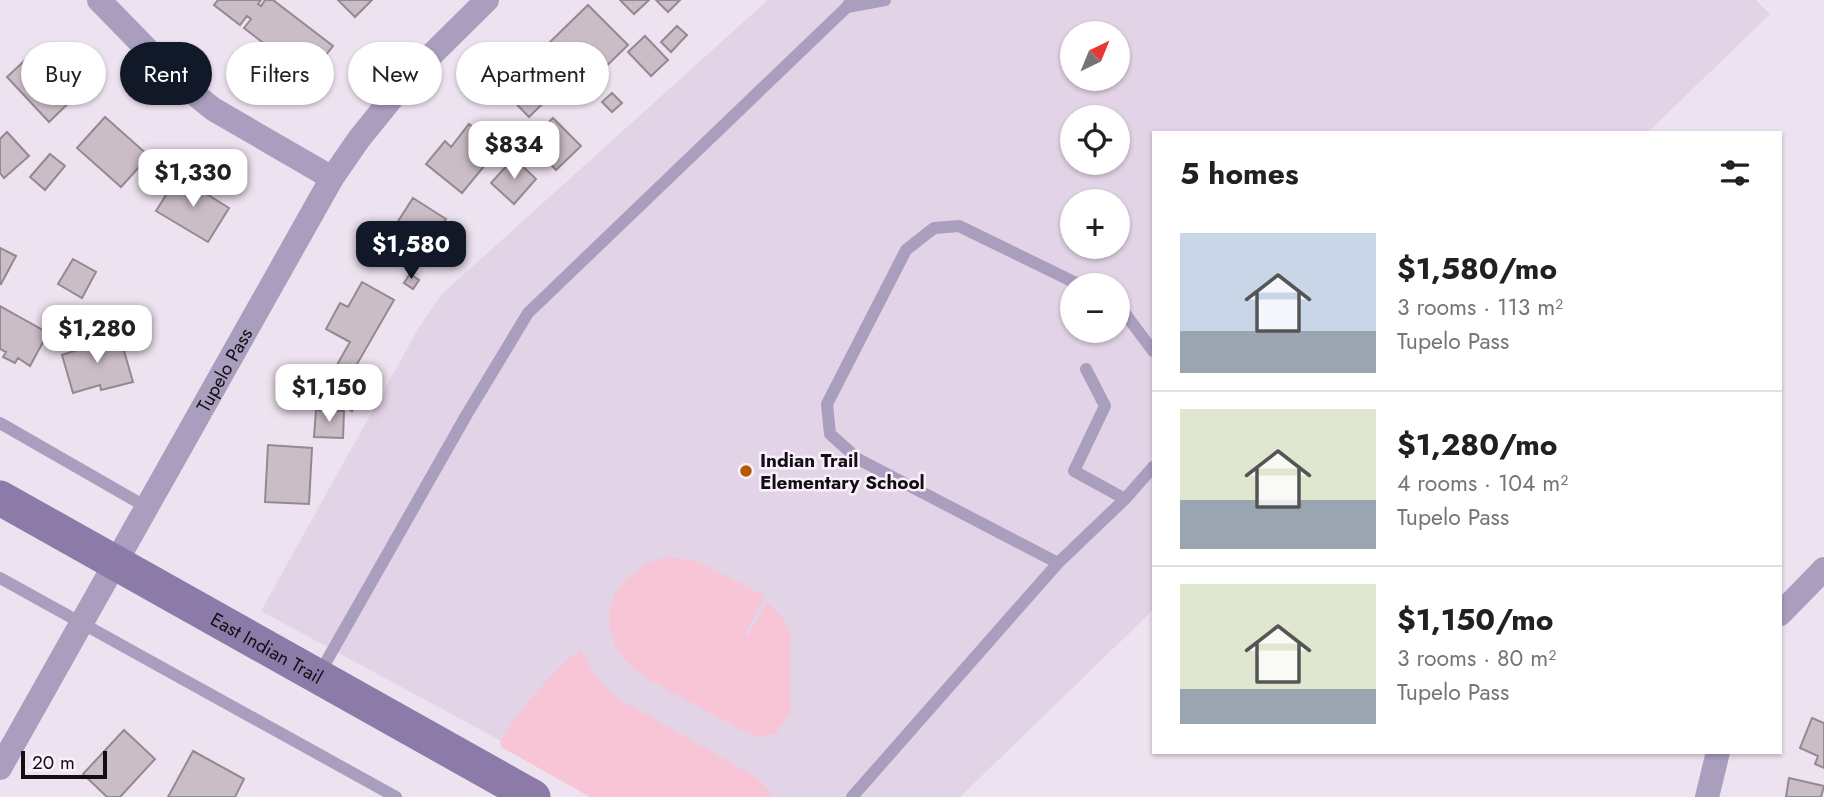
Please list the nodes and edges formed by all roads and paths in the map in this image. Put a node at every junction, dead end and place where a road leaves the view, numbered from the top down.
1 (99, 0) edge
2 (487, 0) edge
3 (885, 0) edge
4 (849, 3) edge
5 (332, 178) junction
6 (1060, 275) edge
7 (1130, 320) edge
8 (1152, 350) edge
9 (1086, 369) dead end
10 (0, 423) edge
11 (1152, 468) edge
12 (0, 498) edge
13 (1125, 499) junction
14 (148, 508) junction
15 (114, 562) junction
16 (1058, 563) junction
17 (1824, 569) edge
18 (0, 578) edge
19 (1782, 612) edge
20 (80, 624) junction
21 (318, 676) junction
22 (1718, 754) edge
23 (0, 768) edge
24 (396, 797) edge
25 (533, 797) edge
26 (852, 797) edge
27 (1707, 797) edge

1 - 5 street
2 - 5 street, Tupelo Pass
3 - 4 lane
4 - 21 lane
5 - 14 street, Tupelo Pass
6 - 16 lane
7 - 8 lane
9 - 13 lane
10 - 14 lane
11 - 13 lane
12 - 15 main road, East Indian Trail
13 - 16 lane
14 - 15 street, Tupelo Pass
15 - 20 street, Tupelo Pass
15 - 21 main road, East Indian Trail
16 - 26 lane
17 - 19 street
18 - 20 lane
20 - 23 street, Tupelo Pass
20 - 24 lane
21 - 25 main road, East Indian Trail
22 - 27 street

